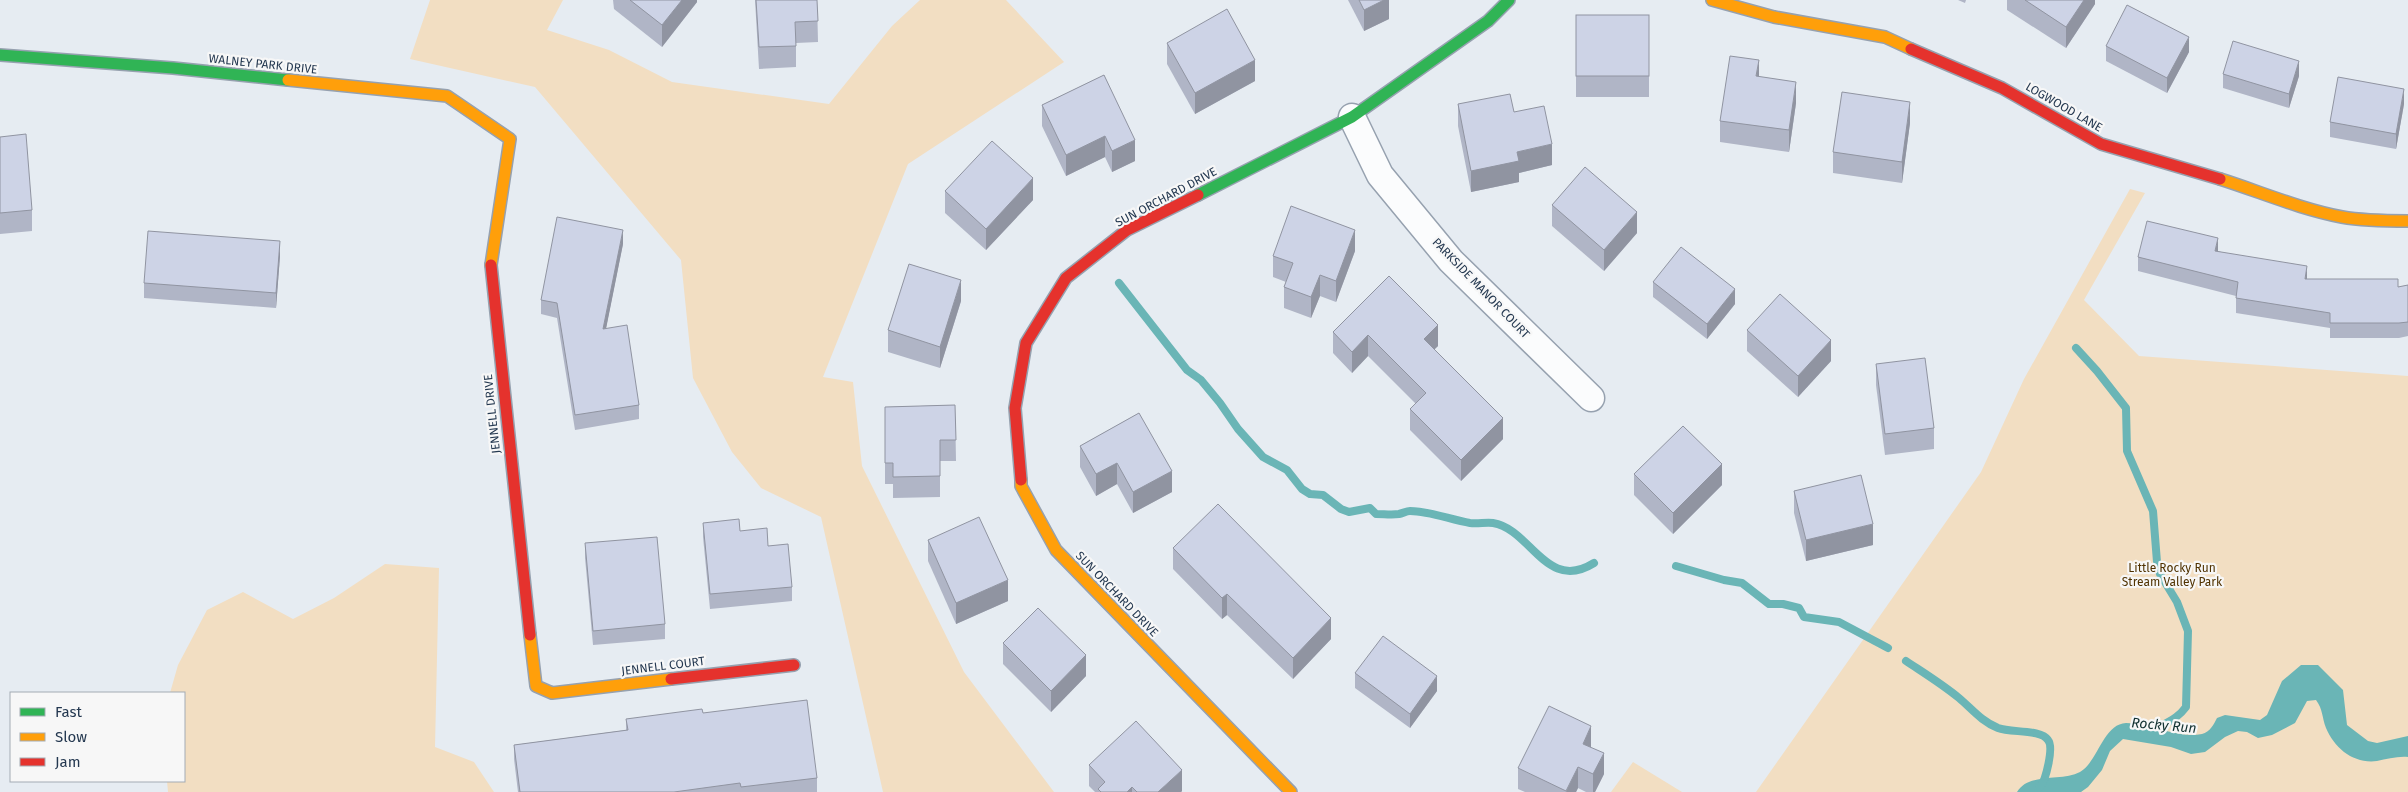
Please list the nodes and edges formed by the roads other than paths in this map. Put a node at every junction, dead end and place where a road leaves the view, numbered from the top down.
1 (1509, 0) edge
2 (1712, 0) edge
3 (0, 55) edge
4 (1352, 118) junction
5 (510, 138) joint
6 (2408, 221) edge
7 (1591, 398) dead end
8 (794, 665) dead end
9 (536, 686) joint
10 (1292, 792) edge

1 - 4 street, SUN ORCHARD DRIVE
2 - 6 street, LOGWOOD LANE
3 - 5 street, WALNEY PARK DRIVE
4 - 7 street, PARKSIDE MANOR COURT
4 - 10 street, SUN ORCHARD DRIVE
5 - 9 street, JENNELL DRIVE
8 - 9 street, JENNELL COURT

